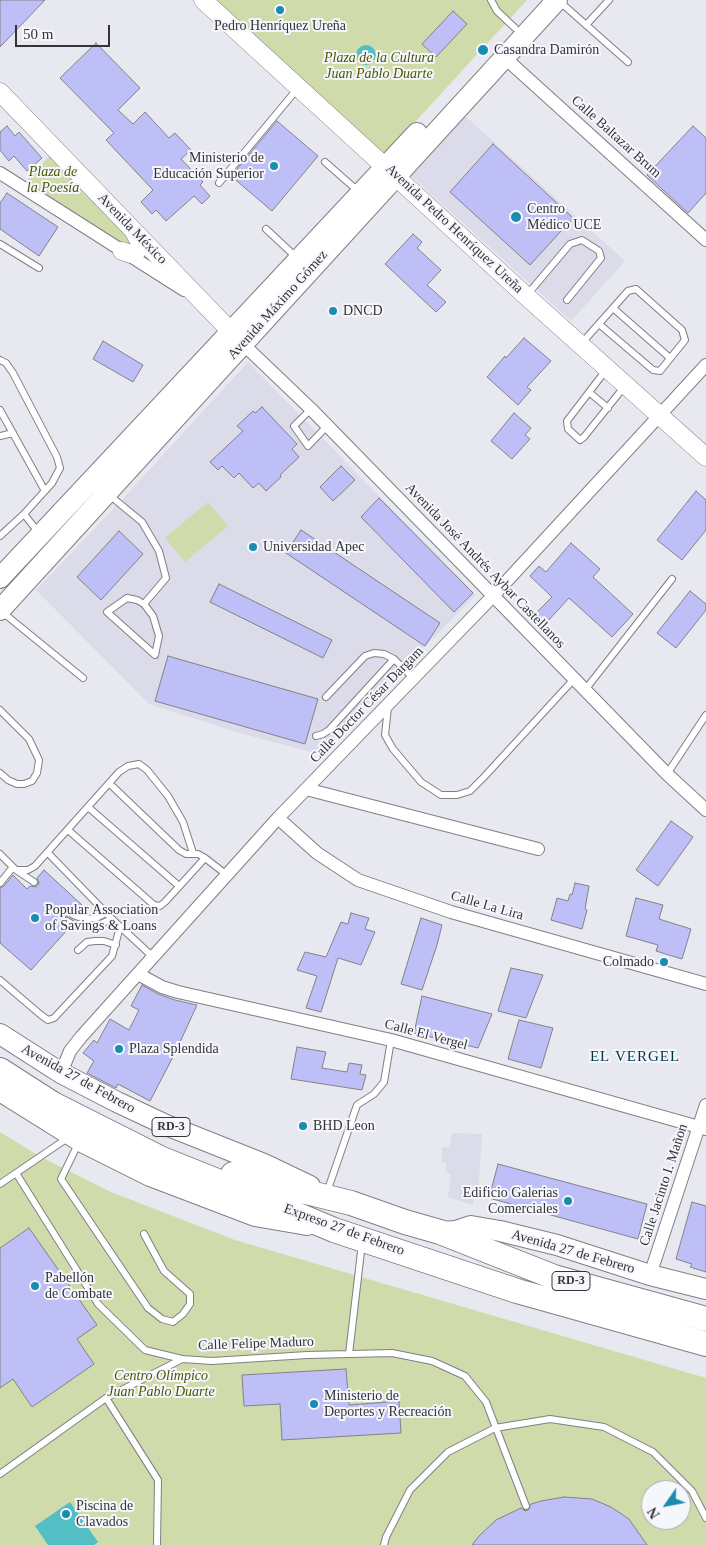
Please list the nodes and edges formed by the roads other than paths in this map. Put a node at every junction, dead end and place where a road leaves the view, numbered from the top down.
1 (203, 0) edge
2 (485, 0) edge
3 (491, 0) edge
4 (541, 0) edge
5 (557, 0) edge
6 (608, 0) edge
7 (497, 11) junction
8 (586, 25) junction
9 (515, 28) junction
10 (504, 58) junction
11 (628, 62) dead end
12 (299, 88) junction
13 (0, 92) edge
14 (325, 162) dead end
15 (391, 171) junction
16 (1, 176) edge
17 (219, 183) dead end
18 (361, 193) junction
19 (132, 229) junction
20 (266, 229) dead end
21 (706, 240) edge
22 (0, 244) edge
23 (122, 251) junction
24 (299, 259) junction
25 (39, 268) dead end
26 (526, 296) junction
27 (568, 300) dead end
28 (203, 302) junction
29 (613, 308) junction
30 (599, 324) junction
31 (237, 338) junction
32 (580, 344) junction
33 (670, 358) junction
34 (0, 360) edge
35 (706, 365) edge
36 (607, 369) junction
37 (625, 385) junction
38 (590, 393) junction
39 (608, 408) junction
40 (312, 409) junction
41 (0, 410) edge
42 (660, 415) junction
43 (328, 426) junction
44 (13, 433) junction
45 (0, 436) edge
46 (706, 457) edge
47 (45, 491) junction
48 (107, 493) junction
49 (24, 514) junction
50 (40, 535) junction
51 (0, 536) edge
52 (0, 578) edge
53 (672, 578) dead end
54 (493, 596) junction
55 (144, 604) junction
56 (0, 610) edge
57 (394, 659) junction
58 (83, 678) dead end
59 (413, 678) junction
60 (574, 679) junction
61 (585, 690) junction
62 (326, 698) dead end
63 (389, 704) junction
64 (0, 710) edge
65 (706, 715) edge
66 (316, 736) dead end
67 (0, 773) edge
68 (667, 774) junction
69 (109, 784) junction
70 (306, 789) junction
71 (88, 807) junction
72 (706, 810) edge
73 (278, 818) junction
74 (68, 830) junction
75 (538, 848) dead end
76 (48, 853) junction
77 (192, 853) junction
78 (0, 854) edge
79 (205, 858) junction
80 (15, 868) junction
81 (227, 875) junction
82 (34, 882) dead end
83 (0, 884) edge
84 (179, 886) junction
85 (106, 913) junction
86 (73, 915) dead end
87 (112, 919) junction
88 (67, 921) dead end
89 (120, 927) junction
90 (116, 945) junction
91 (78, 950) dead end
92 (153, 957) junction
93 (138, 974) junction
94 (1, 983) edge
95 (706, 984) edge
96 (0, 1034) edge
97 (391, 1040) junction
98 (0, 1054) edge
99 (0, 1070) edge
100 (61, 1073) junction
101 (0, 1091) edge
102 (706, 1105) edge
103 (702, 1128) edge
104 (75, 1138) junction
105 (16, 1173) junction
106 (0, 1184) edge
107 (326, 1193) junction
108 (351, 1203) junction
109 (334, 1230) junction
110 (448, 1232) junction
111 (144, 1234) dead end
112 (362, 1238) junction
113 (650, 1275) junction
114 (706, 1289) edge
115 (706, 1304) edge
116 (706, 1319) edge
117 (706, 1344) edge
118 (349, 1354) junction
119 (182, 1359) junction
120 (106, 1398) junction
121 (495, 1428) junction
122 (0, 1474) edge
123 (526, 1506) dead end
124 (706, 1518) edge
125 (157, 1545) edge
126 (384, 1545) edge

1 - 12 main road, Avenida Pedro Henríquez Ureña
2 - 7 lane
3 - 7 lane
4 - 9 main road, Avenida Máximo Gómez
5 - 8 lane
5 - 10 main road, Avenida Máximo Gómez
6 - 8 lane
7 - 9 lane
8 - 11 lane
9 - 15 main road, Avenida Máximo Gómez
10 - 15 main road, Avenida Máximo Gómez
10 - 21 street, Calle Baltazar Brum
12 - 15 main road, Avenida Pedro Henríquez Ureña
12 - 17 lane
13 - 19 main road, Avenida México
14 - 18 lane
15 - 18 main road, Avenida Máximo Gómez
15 - 26 main road, Avenida Pedro Henríquez Ureña
15 - 31 main road, Avenida Máximo Gómez
16 - 23 street
18 - 24 main road, Avenida Máximo Gómez
19 - 23 main road
19 - 28 main road, Avenida México
20 - 24 lane
22 - 25 lane
23 - 28 street
24 - 31 main road, Avenida Máximo Gómez
26 - 27 lane
26 - 32 main road, Avenida Pedro Henríquez Ureña
28 - 31 main road, Avenida México
29 - 30 lane
29 - 33 lane
29 - 33 lane
30 - 32 lane
30 - 33 lane
31 - 40 street, Avenida José Andrés Aybar Castellanos
31 - 48 main road, Avenida Máximo Gómez
31 - 50 main road, Avenida Máximo Gómez
32 - 36 main road, Avenida Pedro Henríquez Ureña
34 - 47 lane
35 - 42 street, Calle Doctor César Dargam
36 - 37 main road, Avenida Pedro Henríquez Ureña
36 - 38 lane
37 - 39 lane
37 - 42 main road, Avenida Pedro Henríquez Ureña
38 - 39 lane
38 - 39 lane
40 - 43 street, Avenida José Andrés Aybar Castellanos
40 - 43 lane
41 - 44 lane
42 - 46 main road, Avenida Pedro Henríquez Ureña
42 - 54 street, Calle Doctor César Dargam
43 - 54 street, Avenida José Andrés Aybar Castellanos
44 - 45 lane
44 - 47 lane
47 - 49 lane
48 - 55 lane
48 - 56 main road, Avenida Máximo Gómez
49 - 50 lane
49 - 51 lane
50 - 52 main road, Avenida Máximo Gómez
53 - 61 lane
54 - 59 street, Calle Doctor César Dargam
54 - 60 street, Avenida José Andrés Aybar Castellanos
55 - 55 lane
56 - 58 lane
57 - 59 lane
57 - 62 lane
57 - 66 lane
59 - 63 street, Calle Doctor César Dargam
60 - 61 street, Avenida José Andrés Aybar Castellanos
60 - 63 lane
61 - 68 street, Avenida José Andrés Aybar Castellanos
63 - 70 street, Calle Doctor César Dargam
64 - 67 lane
65 - 68 lane
68 - 72 street, Avenida José Andrés Aybar Castellanos
69 - 71 lane
69 - 77 lane
69 - 77 lane
70 - 73 street, Calle Doctor César Dargam
70 - 75 street
71 - 74 lane
71 - 84 lane
73 - 81 street, Calle Doctor César Dargam
73 - 95 street, Calle La Lira
74 - 76 lane
74 - 84 lane
76 - 80 lane
76 - 85 lane
77 - 79 lane
78 - 80 lane
79 - 81 lane
79 - 84 lane
80 - 82 lane
80 - 83 lane
81 - 92 street, Calle Doctor César Dargam
85 - 86 lane
85 - 87 lane
87 - 88 lane
87 - 89 lane
89 - 90 lane
89 - 92 lane
90 - 91 lane
90 - 94 lane
92 - 93 street, Calle Doctor César Dargam
93 - 97 street, Calle El Vergel
93 - 100 street, Calle Doctor César Dargam
96 - 100 main road, Avenida 27 de Febrero / RD-3
97 - 103 street, Calle El Vergel
97 - 107 lane
98 - 108 highway, Expreso 27 de Febrero / RD-3
99 - 109 highway, Expreso 27 de Febrero / RD-3
100 - 107 main road, Avenida 27 de Febrero / RD-3
101 - 104 main road, RD-3
102 - 103 street, Calle Jacinto I. Mañon
103 - 113 street, Calle Jacinto I. Mañon
104 - 105 lane
104 - 109 main road, RD-3
104 - 111 lane
105 - 106 lane
105 - 119 lane, Calle Felipe Maduro
107 - 108 main road, Avenida 27 de Febrero / RD-3
108 - 110 highway, Expreso 27 de Febrero / RD-3
109 - 112 highway, Expreso 27 de Febrero / RD-3
110 - 113 main road, Avenida 27 de Febrero / RD-3
110 - 115 highway
110 - 116 highway, Expreso 27 de Febrero / RD-3
112 - 117 highway, Expreso 27 de Febrero / RD-3
112 - 118 lane
113 - 114 main road, Avenida 27 de Febrero / RD-3
118 - 119 lane, Calle Felipe Maduro
118 - 121 lane, Calle Felipe Maduro
119 - 120 lane
120 - 122 lane
120 - 125 lane
121 - 123 lane, Calle Felipe Maduro
121 - 124 lane
121 - 126 lane

